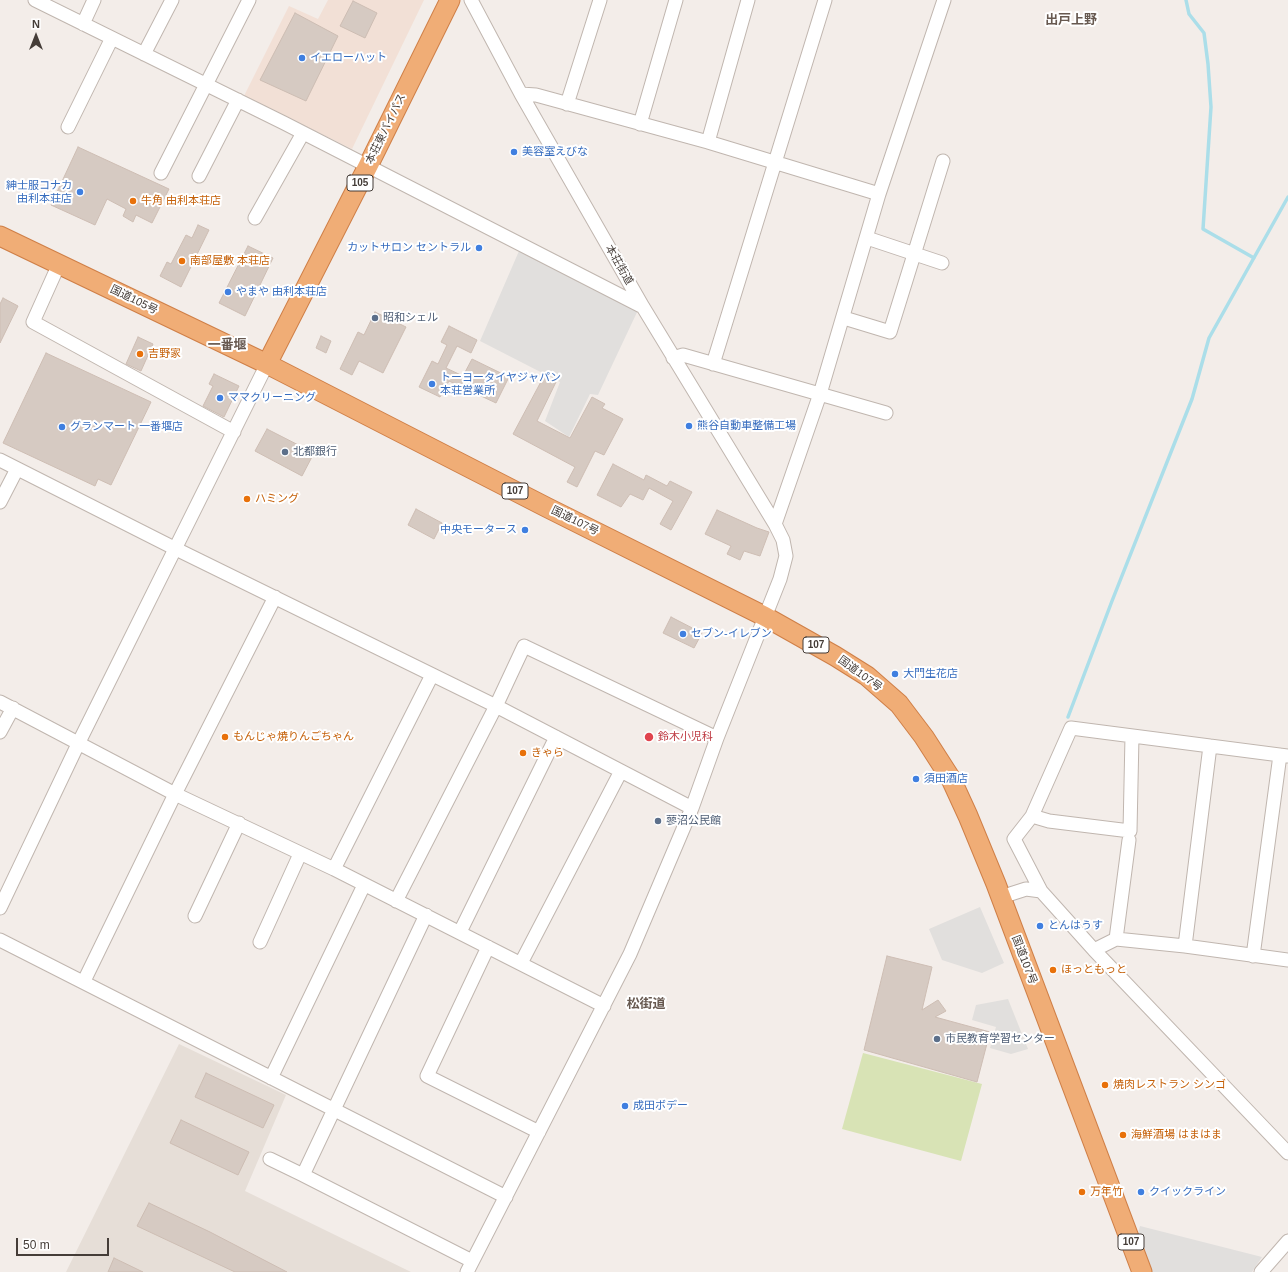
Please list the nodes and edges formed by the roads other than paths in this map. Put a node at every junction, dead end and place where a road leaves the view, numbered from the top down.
1 (35, 0) edge
2 (94, 0) edge
3 (172, 0) edge
4 (249, 0) edge
5 (450, 0) edge
6 (471, 0) edge
7 (600, 0) edge
8 (676, 0) edge
9 (748, 0) edge
10 (824, 0) edge
11 (944, 0) edge
12 (82, 24) junction
13 (112, 38) junction
14 (144, 54) junction
15 (207, 85) junction
16 (521, 94) junction
17 (238, 100) junction
18 (567, 104) junction
19 (640, 124) junction
20 (68, 127) dead end
21 (303, 133) junction
22 (708, 142) junction
23 (943, 161) dead end
24 (775, 162) junction
25 (368, 166) junction
26 (161, 173) dead end
27 (199, 176) dead end
28 (879, 194) junction
29 (255, 218) dead end
30 (0, 236) edge
31 (867, 238) junction
32 (914, 254) junction
33 (942, 263) dead end
34 (59, 264) junction
35 (643, 307) junction
36 (844, 318) junction
37 (673, 358) junction
38 (267, 364) junction
39 (713, 364) junction
40 (820, 394) junction
41 (886, 413) dead end
42 (234, 432) junction
43 (0, 460) edge
44 (17, 469) junction
45 (0, 502) edge
46 (775, 524) junction
47 (176, 549) junction
48 (275, 597) junction
49 (764, 616) junction
50 (432, 675) junction
51 (0, 702) edge
52 (496, 706) junction
53 (13, 708) junction
54 (0, 732) edge
55 (1132, 736) junction
56 (556, 737) junction
57 (717, 738) junction
58 (79, 742) junction
59 (1210, 746) junction
60 (1284, 756) edge
61 (621, 771) junction
62 (175, 794) junction
63 (692, 808) junction
64 (1032, 816) junction
65 (239, 823) junction
66 (1129, 840) dead end
67 (300, 854) junction
68 (334, 869) junction
69 (364, 885) junction
70 (1041, 891) junction
71 (1001, 897) junction
72 (396, 901) junction
73 (0, 908) edge
74 (426, 915) junction
75 (195, 916) dead end
76 (460, 932) junction
77 (1116, 939) junction
78 (0, 940) edge
79 (260, 942) dead end
80 (1185, 946) junction
81 (488, 947) junction
82 (1094, 950) junction
83 (1253, 956) junction
84 (1288, 960) edge
85 (521, 963) junction
86 (84, 981) junction
87 (604, 1006) junction
88 (271, 1078) junction
89 (334, 1109) junction
90 (539, 1132) junction
91 (1288, 1153) edge
92 (270, 1159) dead end
93 (303, 1175) junction
94 (506, 1197) junction
95 (1288, 1240) edge
96 (470, 1266) edge
97 (1142, 1272) edge
98 (1261, 1272) edge

1 - 12 street
2 - 12 street
3 - 14 street
4 - 15 street
5 - 25 highway, 本荘東バイパス / 105
6 - 16 street, 本荘街道
7 - 18 street
8 - 19 street
9 - 22 street
10 - 24 street
11 - 28 street
12 - 13 street
13 - 14 street
13 - 20 street
14 - 15 street
15 - 17 street
15 - 26 street
16 - 18 street
16 - 35 street, 本荘街道
17 - 21 street
17 - 27 street
18 - 19 street
19 - 22 street
21 - 25 street
21 - 29 street
22 - 24 street
23 - 32 street
24 - 28 street
24 - 39 street
25 - 35 street
25 - 38 highway, 本荘東バイパス / 105
28 - 31 street
30 - 34 highway, 国道105号
31 - 32 street
31 - 36 street
32 - 33 street
32 - 36 street
34 - 38 highway, 国道105号
34 - 42 street
35 - 37 street, 本荘街道
36 - 40 street
37 - 39 street
37 - 46 street, 本荘街道
38 - 42 street
38 - 49 highway, 国道107号 / 107
39 - 40 street
40 - 41 street
40 - 46 street
42 - 47 street
43 - 44 street
44 - 45 street
44 - 47 street
46 - 49 street, 本荘街道
47 - 48 street
47 - 58 street
48 - 50 street
48 - 62 street
49 - 57 street, 本荘街道
49 - 71 highway, 国道107号 / 107
50 - 52 street
50 - 68 street
51 - 53 street
52 - 56 street
52 - 57 street
52 - 72 street
53 - 54 street
53 - 58 street
55 - 59 street
55 - 64 street
55 - 64 street
56 - 61 street
56 - 76 street
57 - 63 street, 本荘街道
58 - 62 street
58 - 73 street
59 - 60 street
59 - 80 street
60 - 83 street
61 - 63 street
61 - 85 street
62 - 65 street
62 - 86 street
63 - 87 street, 本荘街道
64 - 70 street
65 - 67 street
65 - 75 street
66 - 77 street
67 - 68 street
67 - 79 street
68 - 69 street
69 - 72 street
69 - 88 street
70 - 71 street
70 - 82 street
71 - 97 highway, 国道107号 / 107
72 - 74 street
74 - 76 street
74 - 89 street
76 - 81 street
77 - 80 street
77 - 82 street
78 - 86 street
80 - 83 street
81 - 85 street
81 - 90 street
82 - 91 street
83 - 84 street
85 - 87 street
86 - 88 street
87 - 90 street, 本荘街道
88 - 89 street
89 - 93 street
89 - 94 street
90 - 94 street, 本荘街道
92 - 93 street
93 - 96 street
94 - 96 street, 本荘街道
95 - 98 street

